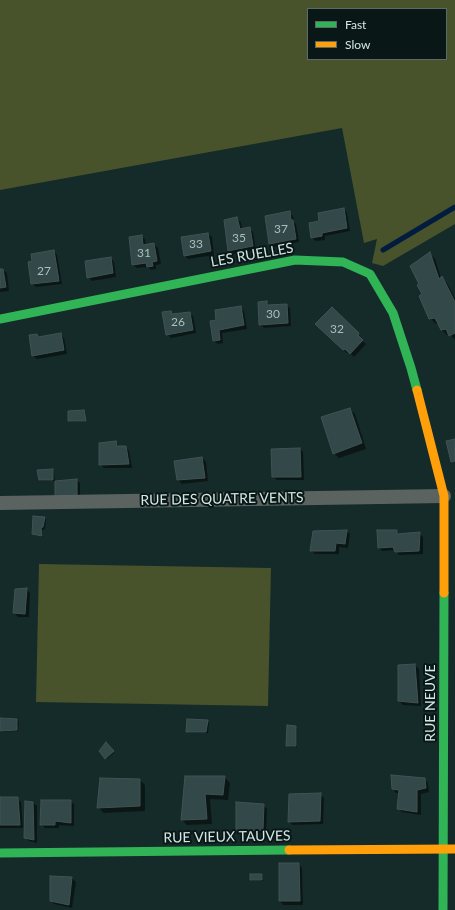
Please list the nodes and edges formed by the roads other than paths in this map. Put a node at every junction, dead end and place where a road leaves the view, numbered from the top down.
1 (0, 319) edge
2 (444, 496) junction
3 (0, 503) edge
4 (444, 849) junction
5 (455, 849) edge
6 (0, 853) edge
7 (443, 910) edge

1 - 2 street, LES RUELLES
2 - 3 street, RUE DES QUATRE VENTS
2 - 4 street, RUE NEUVE
4 - 5 street, RUE VIEUX TAUVES
4 - 6 street, RUE VIEUX TAUVES
4 - 7 street, RUE NEUVE

